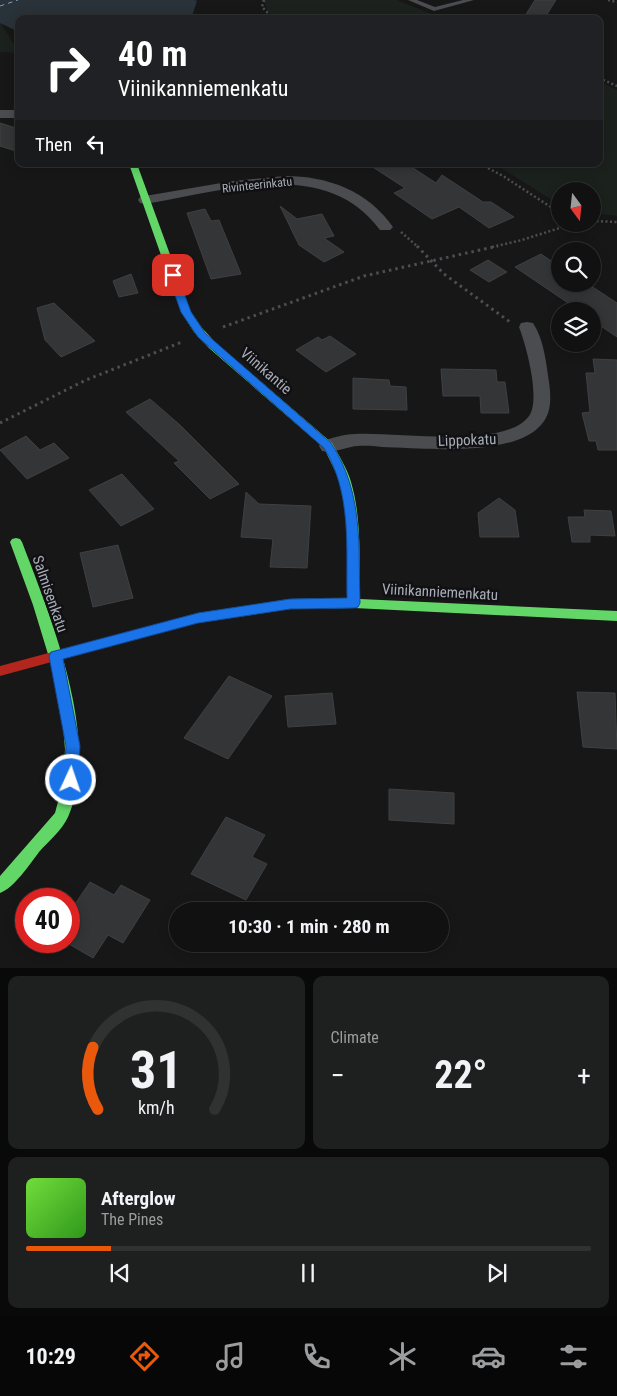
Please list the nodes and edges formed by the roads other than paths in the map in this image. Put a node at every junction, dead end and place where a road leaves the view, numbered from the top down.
1 (411, 0) edge
2 (471, 0) edge
3 (0, 114) edge
4 (15, 114) edge
5 (134, 167) edge
6 (145, 200) junction
7 (385, 227) road end
8 (527, 327) road end
9 (328, 446) junction
10 (16, 542) dead end
11 (354, 603) junction
12 (617, 616) edge
13 (56, 656) junction
14 (0, 671) edge
15 (0, 886) edge

1 - 2 lane
3 - 4 street
5 - 6 street, Viinikantie
6 - 7 street, Rivinteerinkatu
6 - 9 street, Viinikantie
8 - 9 street, Lippokatu
9 - 11 street, Viinikantie
10 - 13 street, Salmisenkatu
11 - 12 street, Viinikanniemenkatu
11 - 13 street, Viinikanniemenkatu
13 - 14 street, Viinikanniemenkatu
13 - 15 street, Salmisenkatu

